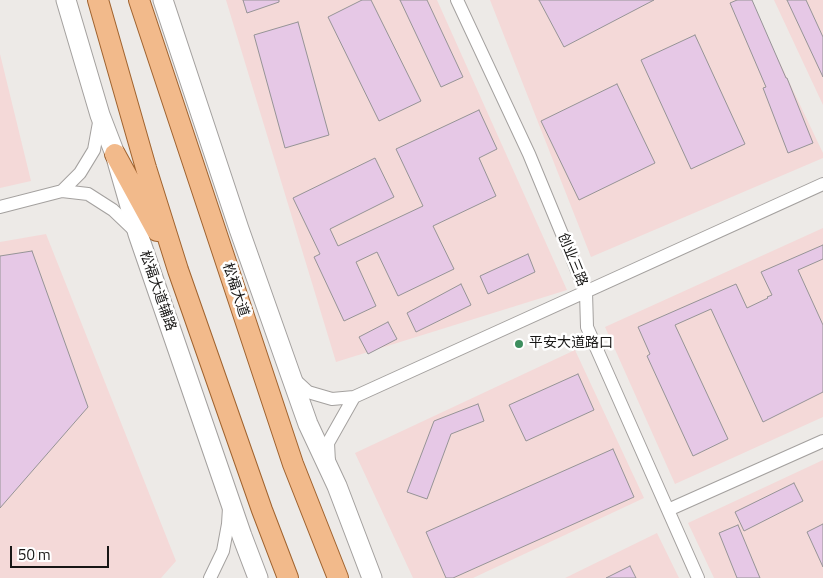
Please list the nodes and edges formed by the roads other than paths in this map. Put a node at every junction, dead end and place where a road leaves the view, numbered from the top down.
1 (66, 0) edge
2 (98, 0) edge
3 (162, 0) edge
4 (457, 0) edge
5 (139, 1) edge
6 (180, 94) junction
7 (100, 115) junction
8 (114, 154) junction
9 (197, 177) junction
10 (823, 184) edge
11 (62, 191) junction
12 (0, 206) edge
13 (239, 229) junction
14 (138, 234) junction
15 (178, 270) junction
16 (586, 292) junction
17 (291, 376) junction
18 (354, 397) junction
19 (823, 441) edge
20 (329, 470) junction
21 (229, 498) junction
22 (668, 510) junction
23 (210, 578) edge
24 (258, 578) edge
25 (288, 578) edge
26 (338, 578) edge
27 (372, 578) edge
28 (698, 578) edge

1 - 7 main road, 松福大道辅路
2 - 15 main road
3 - 6 main road
3 - 13 main road
4 - 16 street, 创业三路
5 - 6 main road
5 - 9 main road, 松福大道
6 - 9 main road
6 - 13 main road
7 - 8 main road, 松福大道辅路
7 - 11 street
8 - 14 main road, 松福大道辅路
8 - 15 main road
9 - 26 main road, 松福大道
10 - 16 street
11 - 12 street
11 - 14 street
13 - 17 main road
14 - 21 main road, 松福大道辅路
15 - 25 main road
16 - 18 street
16 - 22 street, 创业三路
17 - 18 street
17 - 20 main road
18 - 20 street
19 - 22 street
20 - 27 main road
21 - 23 street
21 - 24 main road, 松福大道辅路
22 - 28 street, 创业三路

